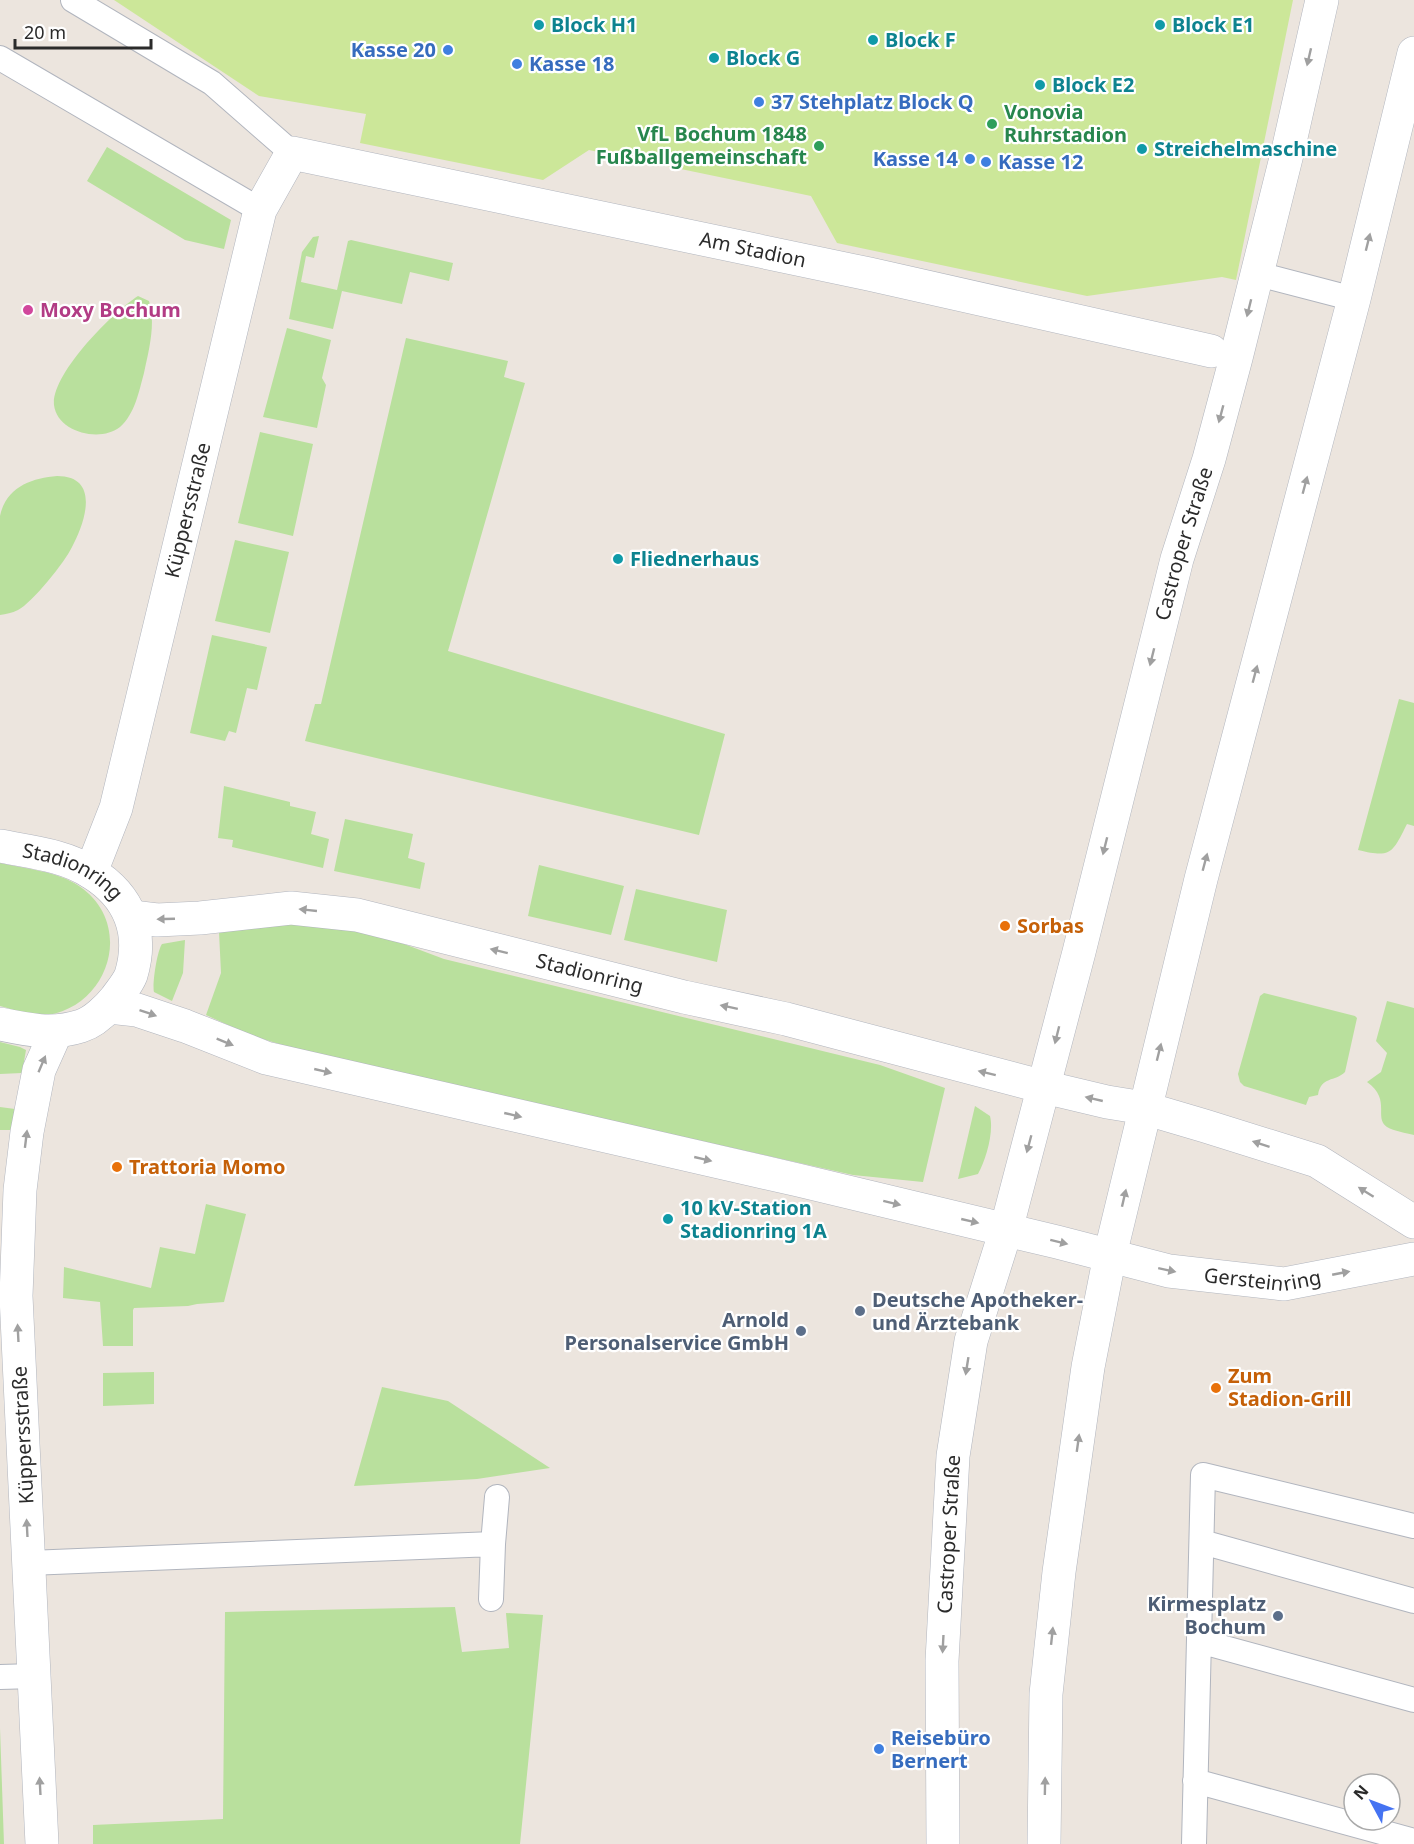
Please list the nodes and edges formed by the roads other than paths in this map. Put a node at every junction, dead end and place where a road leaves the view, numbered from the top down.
1 (73, 0) edge
2 (1322, 0) edge
3 (1414, 53) edge
4 (0, 58) edge
5 (292, 153) junction
6 (260, 210) junction
7 (1258, 274) junction
8 (1354, 299) junction
9 (1211, 351) dead end
10 (0, 846) edge
11 (91, 872) junction
12 (132, 917) junction
13 (109, 1007) junction
14 (0, 1024) edge
15 (56, 1032) junction
16 (1044, 1087) junction
17 (1144, 1108) junction
18 (1414, 1222) edge
19 (1006, 1230) junction
20 (1110, 1255) junction
21 (1414, 1259) edge
22 (497, 1497) dead end
23 (1414, 1526) edge
24 (1202, 1542) junction
25 (493, 1544) junction
26 (29, 1563) junction
27 (491, 1599) dead end
28 (1414, 1601) edge
29 (1199, 1641) junction
30 (34, 1676) junction
31 (0, 1677) edge
32 (1414, 1700) edge
33 (1196, 1781) junction
34 (1414, 1841) edge
35 (42, 1844) edge
36 (944, 1844) edge
37 (1044, 1844) edge
38 (1194, 1844) edge

1 - 5 lane
2 -> 7 main road, Castroper Straße
8 -> 3 main road
4 - 6 lane
5 - 6 main road, Küppersstraße
5 - 9 main road, Am Stadion
6 - 11 main road, Küppersstraße
7 - 8 lane
7 -> 16 main road, Castroper Straße
17 -> 8 main road
10 - 11 main road, Stadionring
11 - 12 main road, Stadionring
12 - 13 main road, Stadionring
16 -> 12 main road, Stadionring
13 - 15 main road, Stadionring
13 -> 19 main road
14 - 15 main road, Stadionring
26 -> 15 main road, Küppersstraße
17 -> 16 main road
16 -> 19 main road, Castroper Straße
18 -> 17 main road
20 -> 17 main road
19 -> 20 main road
19 -> 36 main road, Castroper Straße
20 -> 21 main road, Gersteinring
37 -> 20 main road
22 - 25 lane
23 - 24 lane
24 - 28 lane
24 - 29 lane
25 - 26 lane
25 - 27 lane
26 - 30 main road, Küppersstraße
29 - 32 lane
29 - 33 lane
30 - 31 lane
35 -> 30 main road, Küppersstraße
33 - 34 lane
33 - 38 lane

